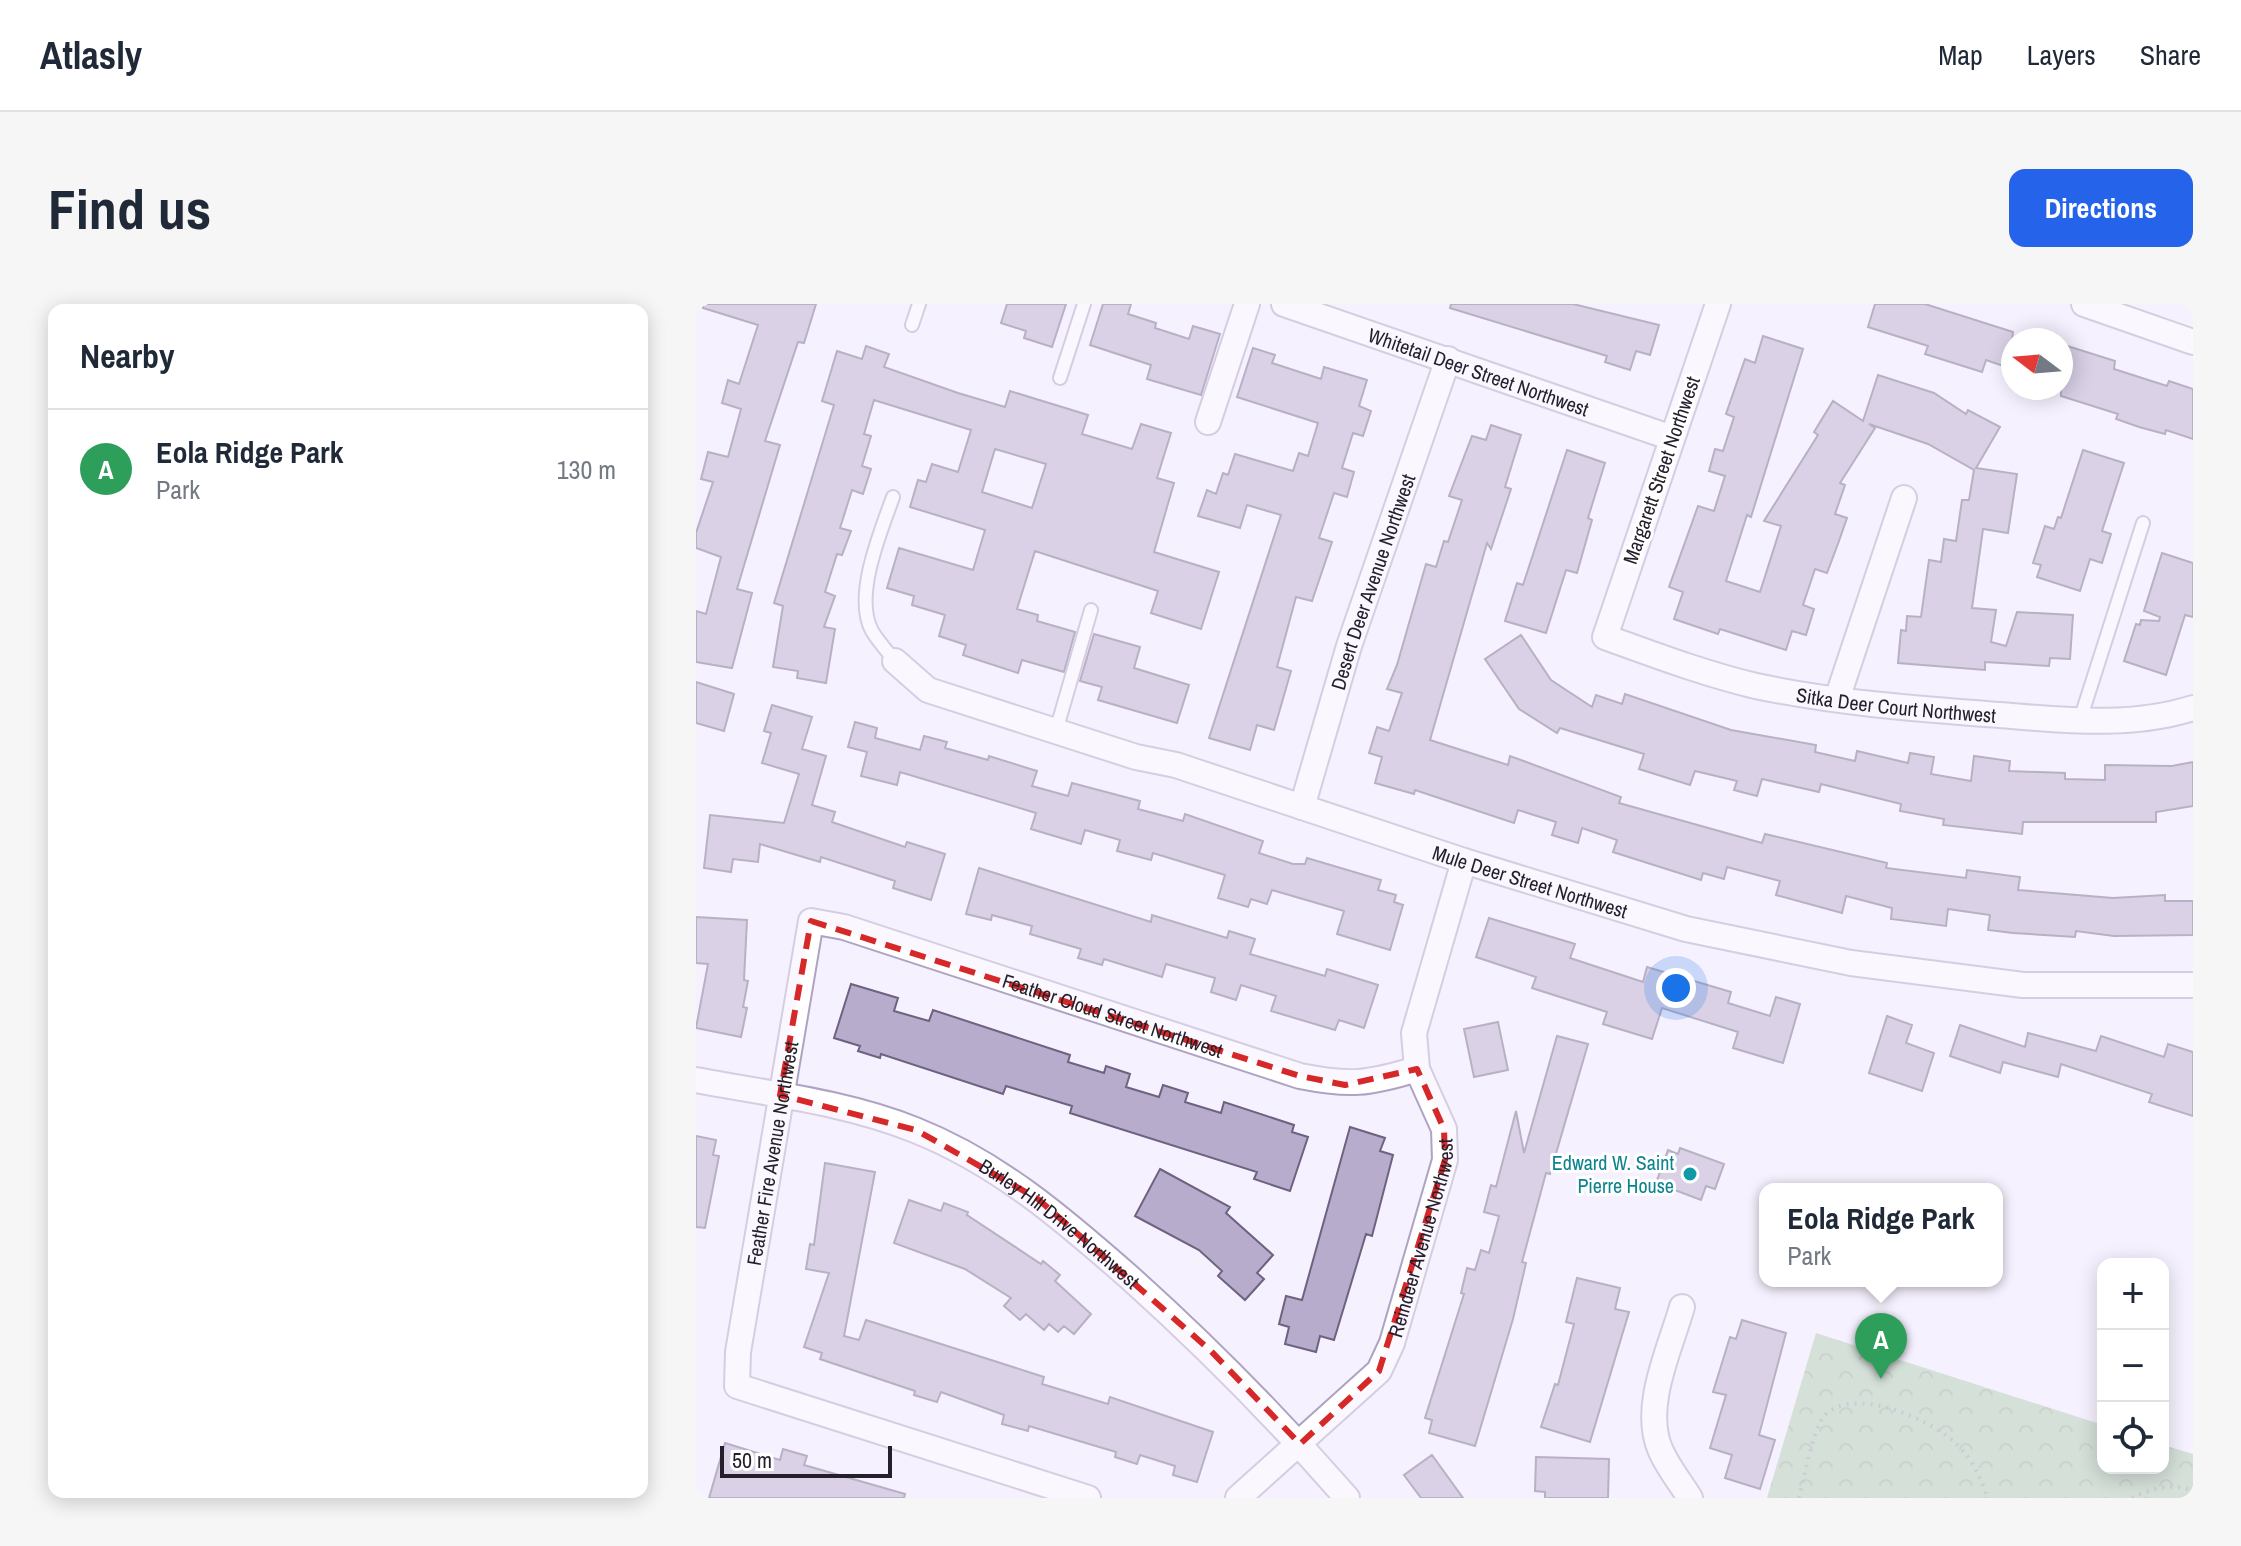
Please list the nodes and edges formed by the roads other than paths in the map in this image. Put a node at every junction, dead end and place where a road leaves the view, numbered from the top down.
1 (919, 304) edge
2 (1084, 304) edge
3 (1247, 304) edge
4 (1284, 304) edge
5 (1718, 304) edge
6 (2084, 304) edge
7 (912, 325) dead end
8 (2193, 342) edge
9 (1448, 359) junction
10 (1060, 378) dead end
11 (1208, 422) dead end
12 (1672, 438) junction
13 (893, 497) dead end
14 (1904, 498) dead end
15 (2143, 523) dead end
16 (1091, 610) dead end
17 (1605, 637) joint
18 (895, 661) joint
19 (1837, 699) junction
20 (2193, 708) edge
21 (2080, 720) junction
22 (1056, 731) junction
23 (1302, 807) junction
24 (1464, 861) junction
25 (811, 921) joint
26 (2193, 985) edge
27 (1417, 1069) junction
28 (696, 1080) edge
29 (780, 1095) junction
30 (1682, 1307) dead end
31 (1300, 1444) junction
32 (1088, 1498) edge
33 (1238, 1498) edge
34 (1347, 1498) edge
35 (1690, 1498) edge

1 - 7 lane
2 - 10 lane
3 - 11 street
4 - 9 street, Whitetail Deer Street Northwest
5 - 12 street, Margarett Street Northwest
6 - 8 street
9 - 12 street, Whitetail Deer Street Northwest
9 - 23 street, Desert Deer Avenue Northwest
12 - 17 street, Margarett Street Northwest
13 - 18 lane
14 - 19 street
15 - 21 lane
16 - 22 lane
17 - 19 street, Sitka Deer Court Northwest
18 - 22 street, Mule Deer Street Northwest
19 - 21 street, Sitka Deer Court Northwest
20 - 21 street, Sitka Deer Court Northwest
22 - 23 street, Mule Deer Street Northwest
23 - 24 street, Mule Deer Street Northwest
24 - 26 street, Mule Deer Street Northwest
24 - 27 street, Reindeer Avenue Northwest
25 - 27 street, Feather Cloud Street Northwest
25 - 29 street, Feather Fire Avenue Northwest
27 - 31 street, Reindeer Avenue Northwest
28 - 29 street, Burley Hill Drive Northwest
29 - 31 street, Burley Hill Drive Northwest
29 - 32 street, Feather Fire Avenue Northwest
30 - 35 street
31 - 33 street, Reindeer Avenue Northwest
31 - 34 street, Burley Hill Drive Northwest

